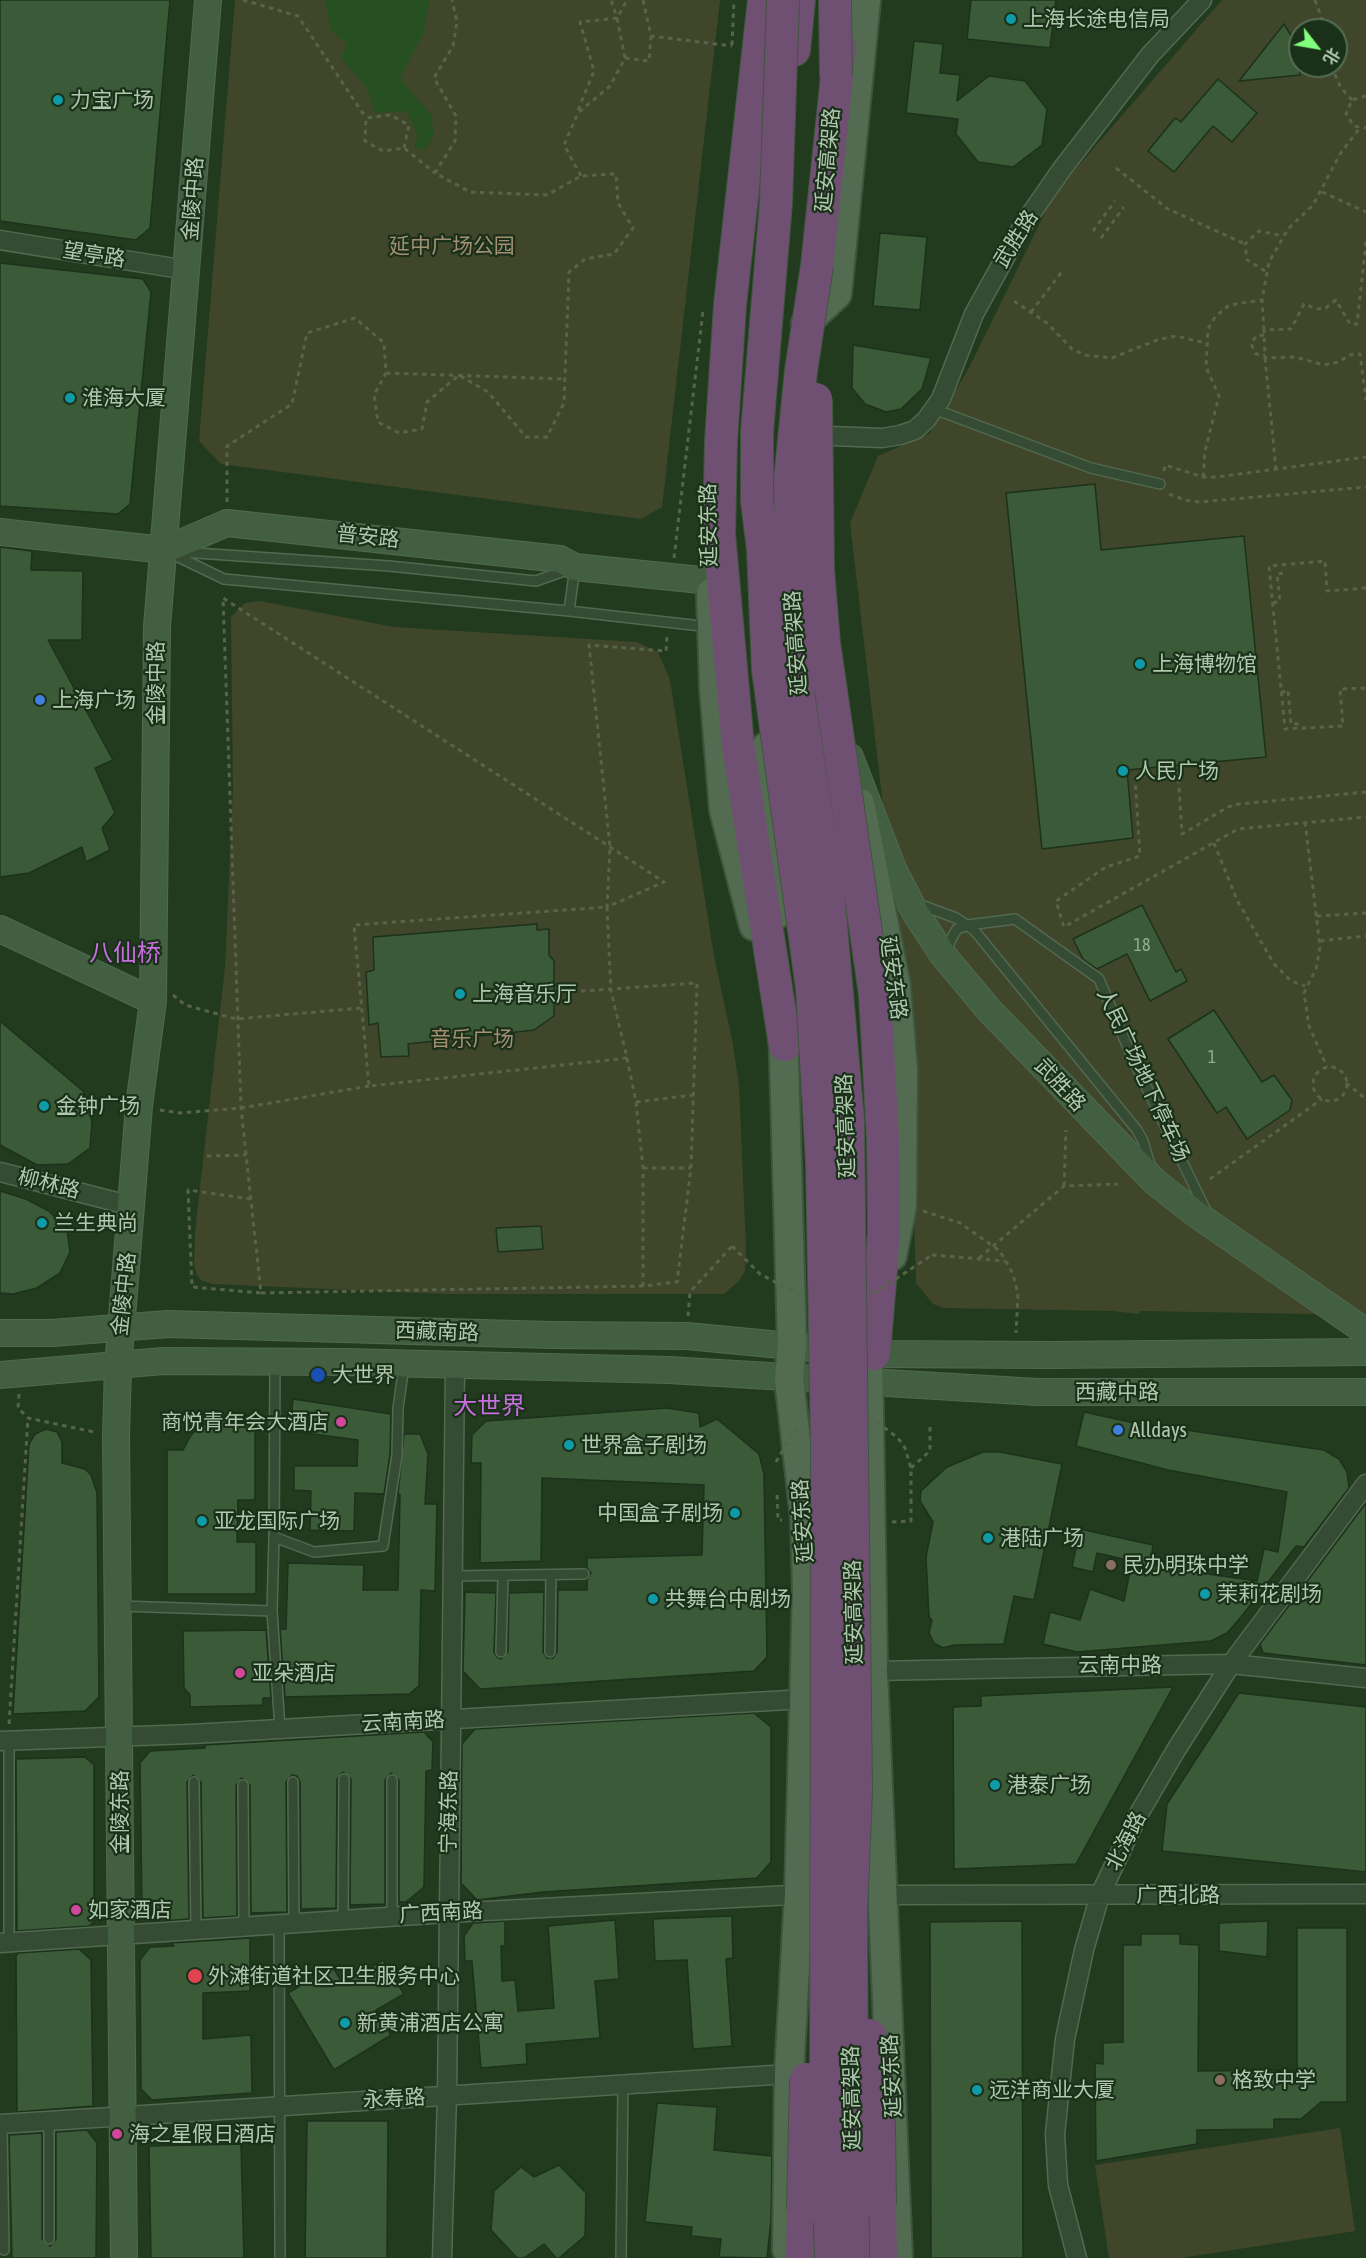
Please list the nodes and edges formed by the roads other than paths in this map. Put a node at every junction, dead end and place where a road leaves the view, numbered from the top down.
1 (208, 0) edge
2 (763, 0) edge
3 (783, 0) edge
4 (791, 0) edge
5 (799, 0) edge
6 (837, 0) edge
7 (849, 0) edge
8 (866, 0) edge
9 (1202, 0) edge
10 (836, 76) junction
11 (776, 203) junction
12 (0, 240) edge
13 (817, 266) junction
14 (187, 270) junction
15 (806, 323) junction
16 (803, 407) junction
17 (934, 409) junction
18 (831, 436) junction
19 (1160, 484) road end
20 (757, 501) junction
21 (0, 532) edge
22 (164, 550) junction
23 (575, 567) junction
24 (710, 581) junction
25 (569, 611) junction
26 (832, 619) junction
27 (712, 628) junction
28 (850, 757) junction
29 (815, 764) junction
30 (907, 896) junction
31 (968, 925) junction
32 (0, 929) edge
33 (955, 970) junction
34 (153, 989) junction
35 (784, 1045) junction
36 (0, 1172) edge
37 (1155, 1182) junction
38 (132, 1206) junction
39 (1218, 1230) junction
40 (121, 1329) junction
41 (0, 1332) edge
42 (1366, 1332) edge
43 (792, 1345) junction
44 (1366, 1352) edge
45 (275, 1362) junction
46 (870, 1363) junction
47 (404, 1365) junction
48 (118, 1367) junction
49 (455, 1367) junction
50 (10, 1375) edge
51 (789, 1379) junction
52 (1366, 1392) edge
53 (1366, 1484) edge
54 (274, 1538) junction
55 (584, 1574) dead end
56 (551, 1575) junction
57 (453, 1576) junction
58 (503, 1576) junction
59 (118, 1606) junction
60 (273, 1611) junction
61 (501, 1652) dead end
62 (550, 1652) dead end
63 (1231, 1664) junction
64 (873, 1671) junction
65 (1366, 1678) edge
66 (806, 1700) junction
67 (451, 1720) junction
68 (280, 1729) junction
69 (120, 1737) junction
70 (4, 1741) edge
71 (344, 1779) dead end
72 (392, 1780) dead end
73 (194, 1782) dead end
74 (293, 1782) dead end
75 (243, 1785) dead end
76 (856, 1790) junction
77 (799, 1894) junction
78 (1366, 1894) edge
79 (882, 1895) junction
80 (1100, 1895) junction
81 (447, 1912) junction
82 (392, 1916) junction
83 (343, 1920) junction
84 (287, 1923) junction
85 (244, 1926) junction
86 (196, 1930) junction
87 (121, 1936) junction
88 (5, 1943) edge
89 (791, 2033) junction
90 (789, 2074) junction
91 (623, 2085) junction
92 (447, 2096) junction
93 (279, 2106) junction
94 (123, 2115) junction
95 (49, 2122) junction
96 (1, 2124) edge
97 (2, 2180) edge
98 (49, 2239) dead end
99 (4, 2250) dead end
100 (124, 2258) edge
101 (280, 2258) edge
102 (442, 2258) edge
103 (621, 2258) edge
104 (787, 2258) edge
105 (802, 2258) edge
106 (816, 2258) edge
107 (831, 2258) edge
108 (853, 2258) edge
109 (871, 2258) edge
110 (881, 2258) edge
111 (898, 2258) edge
112 (1077, 2258) edge

1 - 14 street, 金陵中路
2 - 24 main road, 延安东路
2 - 35 highway
3 - 11 highway, bridge
4 - 35 main road, 延安东路
5 - 11 highway, 延安高架路, bridge
6 - 10 highway, 延安高架路, bridge
6 - 15 main road, 延安东路
7 - 10 highway, bridge
8 - 15 main road
9 - 17 street, 武胜路
10 - 13 highway, 延安高架路
11 - 20 highway, 延安高架路, bridge
12 - 14 street, 望亭路
13 - 46 highway, bridge
13 - 76 highway, 延安高架路, bridge
14 - 22 street, 金陵中路
15 - 16 main road, 延安东路
16 - 18 main road
16 - 29 main road, 延安东路
17 - 18 street, 武胜路
17 - 19 lane
18 - 26 main road, 延安东路
20 - 105 highway, bridge
20 - 107 highway, 延安高架路, bridge
21 - 22 street, 普安路
22 - 23 lane, 普安路
22 - 23 street, 普安路
22 - 25 lane, 普安路
22 - 34 street, 金陵中路
23 - 24 street, 普安路
23 - 25 lane
24 - 27 main road, 延安东路
25 - 27 lane, 普安路
26 - 28 main road, 延安东路
26 - 29 main road
27 - 35 main road, 延安东路
28 - 30 street, 武胜路
28 - 46 main road, 延安东路
29 - 46 main road, 延安东路
30 - 31 lane
30 - 33 street, 武胜路
31 - 33 lane
31 - 37 lane
31 - 39 lane, 人民广场地下停车场
32 - 34 street
33 - 37 street, 武胜路
34 - 38 street, 金陵中路
35 - 43 main road, 延安东路
36 - 38 street, 柳林路
37 - 39 street, 武胜路
38 - 40 street, 金陵中路
39 - 42 street, 武胜路
40 - 41 street, 西藏南路
40 - 43 street, 西藏南路
40 - 48 street, 金陵中路
43 - 46 street, 西藏南路
43 - 51 main road, 延安东路
44 - 46 street, 西藏中路
45 - 47 street, 西藏南路
45 - 48 street, 西藏南路
45 - 54 lane
46 - 51 street, 西藏南路
46 - 52 street, 西藏中路
46 - 64 main road, 延安东路
47 - 49 street, 西藏南路
47 - 54 lane
48 - 50 street, 西藏南路
48 - 59 street, 金陵东路
49 - 51 street, 西藏南路
49 - 57 street, 宁海东路
51 - 66 main road, 延安东路
53 - 63 street, 北海路
54 - 60 lane
55 - 56 lane
56 - 58 lane
56 - 62 lane
57 - 58 lane
57 - 67 street, 宁海东路
58 - 61 lane
59 - 60 lane
59 - 69 street, 金陵东路
60 - 68 lane
63 - 64 street, 云南中路
63 - 65 street, 云南中路
63 - 80 street, 北海路
64 - 79 main road, 延安东路
66 - 67 street, 云南南路
66 - 77 main road, 延安东路
67 - 68 street, 云南南路
67 - 81 street, 宁海东路
68 - 69 street, 云南南路
69 - 70 street, 云南南路
69 - 87 street, 金陵东路
70 - 88 lane
71 - 83 lane
72 - 82 lane
73 - 86 lane
74 - 84 lane
75 - 85 lane
76 - 108 highway, 延安高架路, bridge
76 - 110 highway, bridge
77 - 79 street, 广西南路
77 - 81 street, 广西南路
77 - 89 main road, 延安东路
78 - 80 street, 广西北路
79 - 80 street, 广西北路
79 - 109 main road, 延安东路
79 - 111 main road, 延安东路
80 - 112 street, 北海路
81 - 82 street, 广西南路
81 - 92 street, 宁海东路
82 - 83 street, 广西南路
83 - 84 street, 广西南路
84 - 85 street, 广西南路
84 - 93 lane
85 - 86 street, 广西南路
86 - 87 street, 广西南路
87 - 88 street, 广西南路
87 - 94 street, 金陵东路
89 - 90 main road, 延安东路
89 - 106 main road, 延安东路
90 - 91 street, 永寿路
90 - 104 main road, 延安东路
91 - 92 street, 永寿路
91 - 103 lane
92 - 93 street, 永寿路
92 - 102 street, 宁海东路
93 - 94 street, 永寿路
93 - 101 lane
94 - 95 street, 永寿路
94 - 100 street, 金陵东路
95 - 96 street, 永寿路
95 - 98 lane
96 - 97 lane
97 - 99 lane

